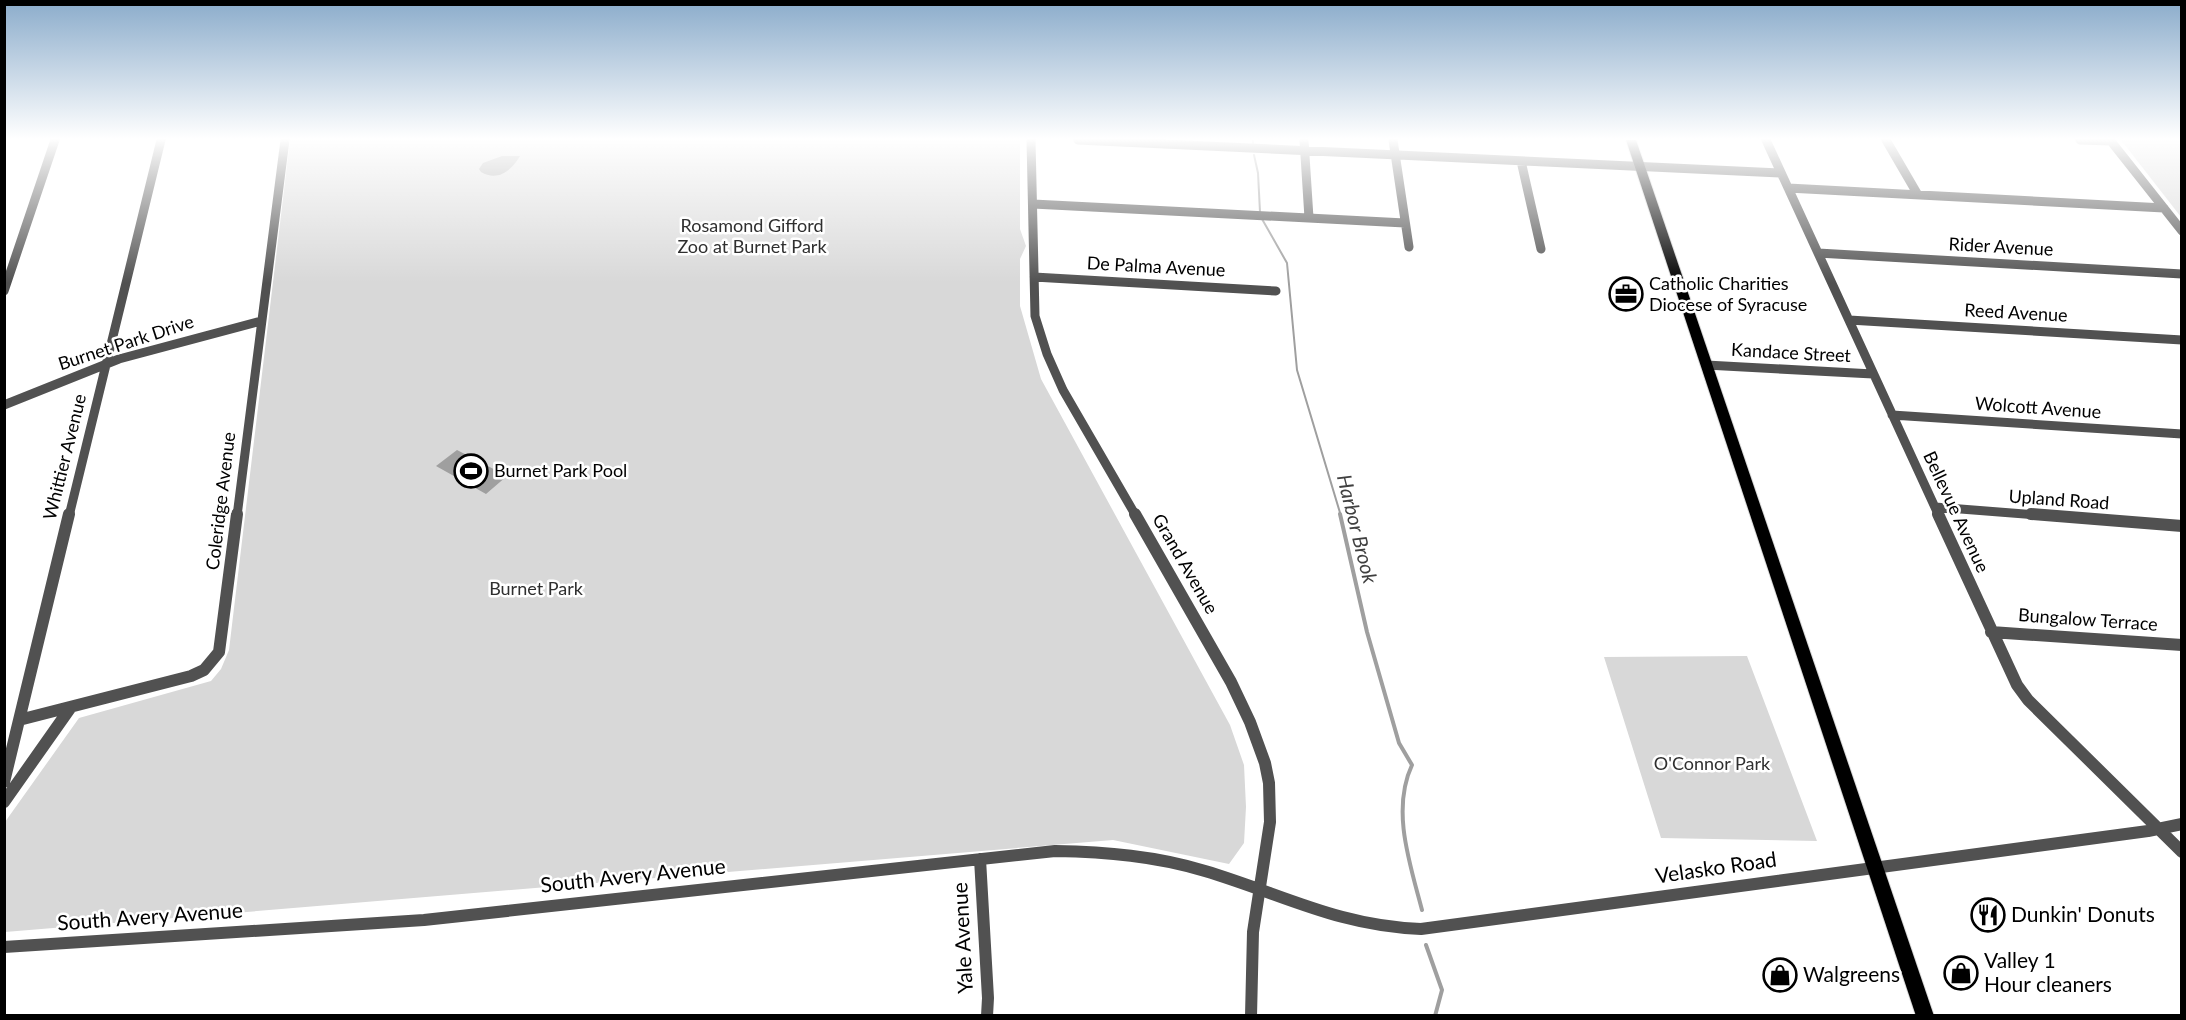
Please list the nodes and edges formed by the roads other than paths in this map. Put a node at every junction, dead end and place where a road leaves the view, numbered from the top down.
1 (39, 188) edge
2 (149, 188) edge
3 (279, 188) edge
4 (1033, 188) edge
5 (1307, 188) edge
6 (1400, 188) edge
7 (1527, 188) edge
8 (1647, 188) edge
9 (1788, 188) joint
10 (1914, 188) edge
11 (2148, 188) edge
12 (1918, 195) junction
13 (1033, 204) junction
14 (2164, 208) junction
15 (2170, 217) junction
16 (1309, 218) junction
17 (2181, 218) edge
18 (1405, 223) junction
19 (2181, 231) edge
20 (1408, 247) dead end
21 (1541, 249) dead end
22 (1818, 253) junction
23 (2181, 274) edge
24 (1034, 277) junction
25 (4, 291) edge
26 (1276, 291) dead end
27 (1849, 320) junction
28 (261, 321) junction
29 (2181, 340) edge
30 (106, 363) junction
31 (1706, 365) junction
32 (1873, 374) junction
33 (4, 405) edge
34 (1892, 415) junction
35 (2181, 434) edge
36 (1935, 507) junction
37 (2181, 526) edge
38 (1992, 632) junction
39 (2181, 645) edge
40 (71, 707) junction
41 (19, 720) junction
42 (4, 782) edge
43 (4, 802) edge
44 (2181, 824) edge
45 (2158, 829) junction
46 (2181, 852) edge
47 (980, 859) junction
48 (1876, 867) junction
49 (1260, 891) junction
50 (4, 947) edge
51 (987, 1016) edge
52 (1251, 1016) edge
53 (1925, 1016) edge

1 - 25 street
2 - 30 street, Whittier Avenue
3 - 28 street, Coleridge Avenue
4 - 13 street, Grand Avenue
5 - 16 street
6 - 18 street
7 - 21 street
8 - 31 main road
9 - 12 street
9 - 22 street, Bellevue Avenue
10 - 12 street
11 - 14 street
12 - 14 street
13 - 16 street
13 - 24 street, Grand Avenue
14 - 15 street
15 - 17 street
15 - 19 street
16 - 18 street
18 - 20 street
22 - 23 street, Rider Avenue
22 - 27 street, Bellevue Avenue
24 - 26 street, De Palma Avenue
24 - 49 street, Grand Avenue
27 - 29 street, Reed Avenue
27 - 32 street, Bellevue Avenue
28 - 30 street, Burnet Park Drive
28 - 40 street, Coleridge Avenue
30 - 33 street, Burnet Park Drive
30 - 41 street, Whittier Avenue
31 - 32 street, Kandace Street
31 - 48 main road
32 - 34 street, Bellevue Avenue
34 - 35 street, Wolcott Avenue
34 - 36 street, Bellevue Avenue
36 - 37 street, Upland Road
36 - 38 street, Bellevue Avenue
38 - 39 street, Bungalow Terrace
38 - 45 street, Bellevue Avenue
40 - 41 street, Coleridge Avenue
40 - 43 street
41 - 42 street, Whittier Avenue
44 - 45 street, Velasko Road
45 - 46 street, Bellevue Avenue
45 - 48 street, Velasko Road
47 - 49 street, South Avery Avenue
47 - 50 street, South Avery Avenue
47 - 51 street, Yale Avenue
48 - 49 street, Velasko Road
48 - 53 main road
49 - 52 street, Grand Avenue

